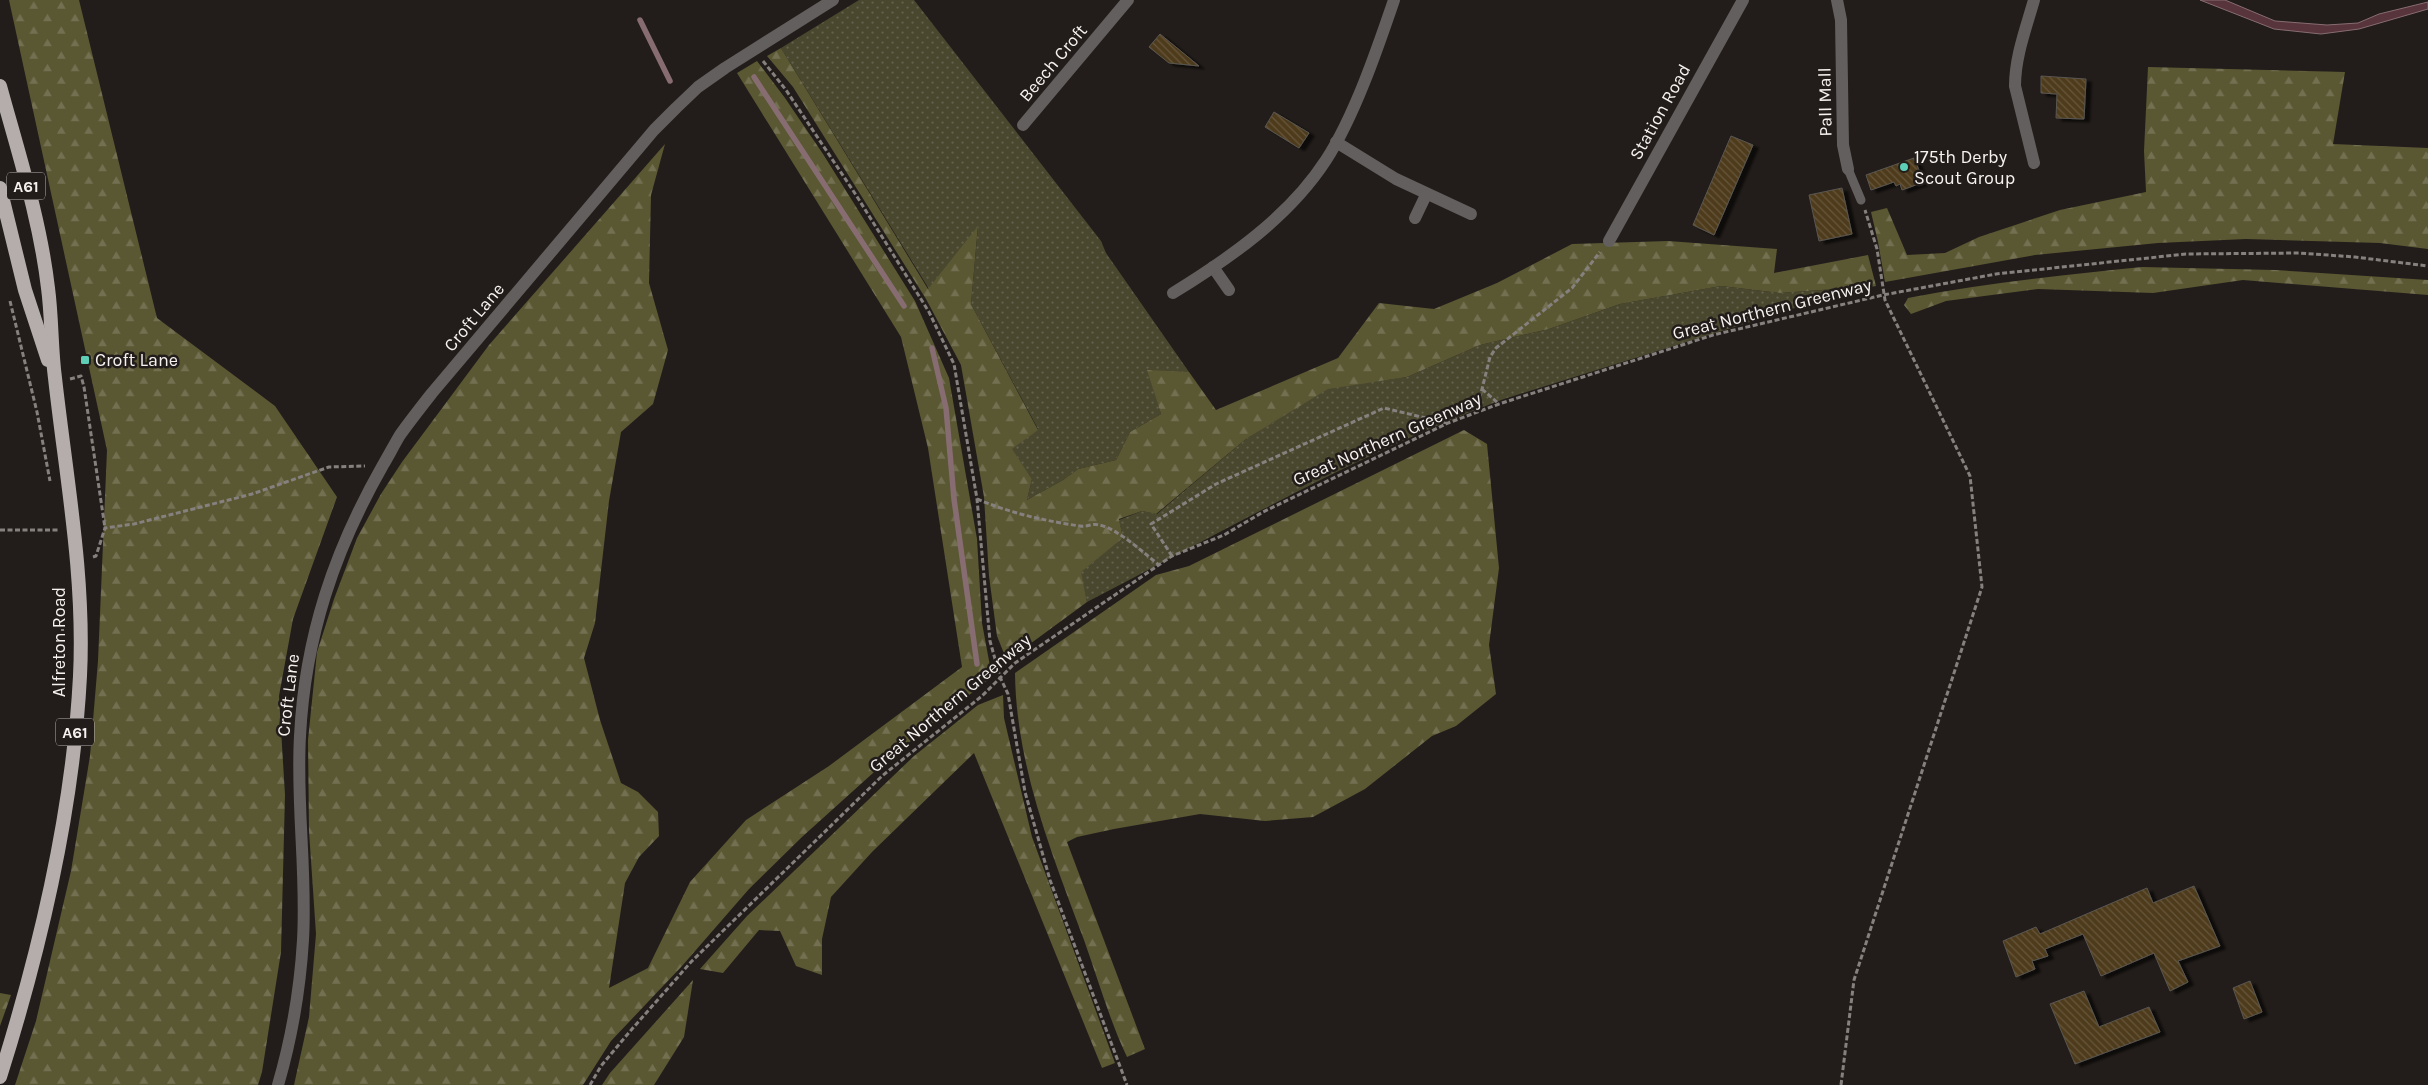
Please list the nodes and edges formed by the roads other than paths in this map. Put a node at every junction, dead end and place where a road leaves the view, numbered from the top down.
1 (833, 0) edge
2 (1128, 0) edge
3 (1394, 0) edge
4 (1743, 0) edge
5 (1837, 0) edge
6 (2034, 0) edge
7 (0, 86) edge
8 (1023, 125) dead end
9 (1336, 142) junction
10 (2034, 163) dead end
11 (1848, 169) joint
12 (0, 188) edge
13 (1426, 194) junction
14 (1862, 200) road end
15 (1471, 214) dead end
16 (1415, 218) dead end
17 (1609, 241) road end
18 (1213, 267) junction
19 (1229, 290) dead end
20 (1173, 293) dead end
21 (55, 382) junction
22 (0, 1077) edge
23 (278, 1085) edge

1 - 23 street, Croft Lane
2 - 8 street, Beech Croft
3 - 9 street
4 - 17 street, Station Road
5 - 11 street, Pall Mall
6 - 10 street
7 - 21 highway, Alfreton Road / A61
9 - 13 street
9 - 18 street
11 - 14 lane, Pall Mall
12 - 21 highway, Alfreton Road / A61
13 - 15 street
13 - 16 street
18 - 19 street
18 - 20 street
21 - 22 highway, Alfreton Road / A61

